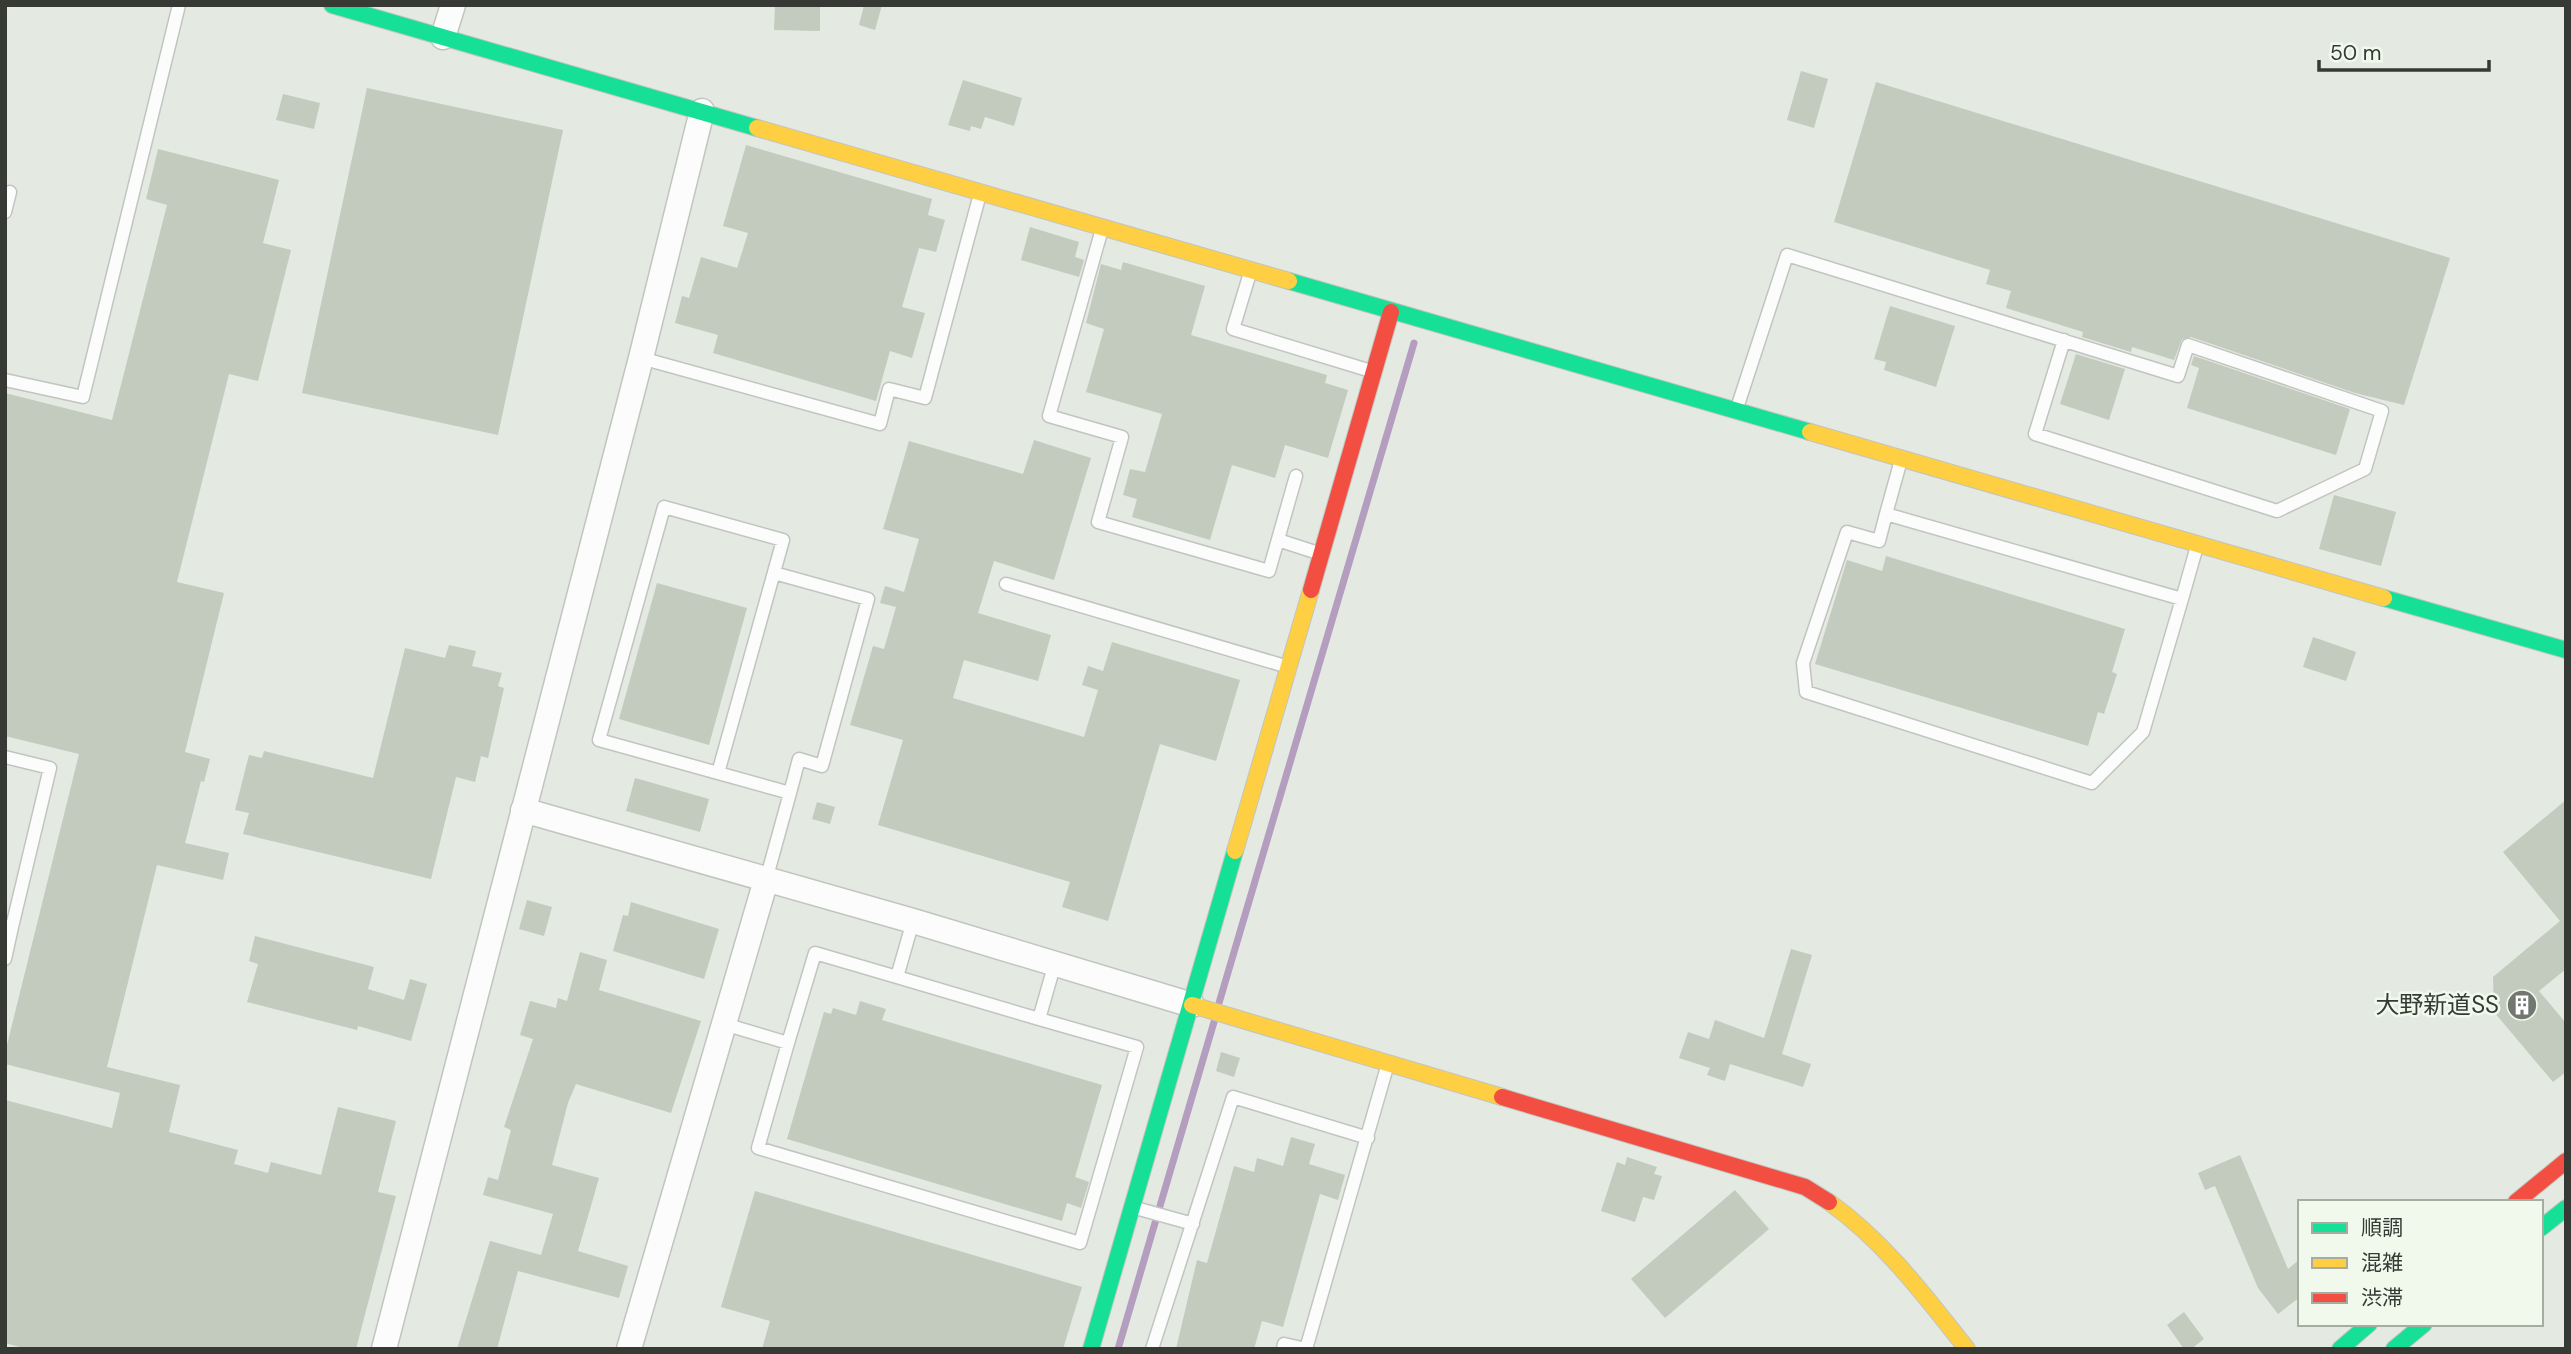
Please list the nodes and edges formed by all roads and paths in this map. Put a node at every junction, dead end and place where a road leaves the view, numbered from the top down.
1 (178, 5) edge
2 (332, 5) edge
3 (397, 5) edge
4 (453, 5) edge
5 (392, 22) junction
6 (443, 37) junction
7 (702, 111) junction
8 (981, 191) junction
9 (10, 192) dead end
10 (5, 212) edge
11 (1103, 225) junction
12 (1251, 269) junction
13 (1391, 312) junction
14 (2064, 340) junction
15 (641, 358) junction
16 (1374, 372) junction
17 (5, 380) edge
18 (1737, 409) junction
19 (1901, 460) junction
20 (1296, 476) dead end
21 (1886, 514) junction
22 (1278, 540) junction
23 (2197, 545) junction
24 (1321, 554) junction
25 (774, 573) junction
26 (1006, 584) dead end
27 (2182, 599) junction
28 (2566, 649) edge
29 (1288, 667) junction
30 (5, 757) edge
31 (718, 773) junction
32 (790, 793) junction
33 (523, 810) junction
34 (766, 880) junction
35 (913, 920) junction
36 (9, 926) edge
37 (5, 959) edge
38 (1055, 963) junction
39 (897, 977) junction
40 (1198, 1007) junction
41 (1039, 1019) junction
42 (724, 1024) junction
43 (789, 1043) junction
44 (1388, 1063) junction
45 (1368, 1138) junction
46 (2566, 1161) edge
47 (2518, 1200) edge
48 (2566, 1208) edge
49 (1139, 1209) junction
50 (1193, 1224) junction
51 (2543, 1226) edge
52 (2367, 1326) edge
53 (2422, 1326) edge
54 (384, 1349) edge
55 (629, 1349) edge
56 (1090, 1349) edge
57 (1152, 1349) edge
58 (1283, 1349) edge
59 (1306, 1349) edge
60 (1968, 1349) edge
61 (2340, 1349) edge
62 (2394, 1349) edge

1 - 17 lane
2 - 5 main road
3 - 5 lane
4 - 6 street
5 - 6 main road
6 - 7 main road
7 - 8 main road
7 - 15 street
8 - 11 main road
8 - 15 lane
9 - 10 lane
11 - 12 main road
11 - 22 lane
12 - 13 main road
12 - 16 lane
13 - 16 main road
13 - 18 main road
14 - 14 lane
14 - 18 lane
15 - 33 street
16 - 24 main road
18 - 19 main road
19 - 21 lane
19 - 23 main road
20 - 22 lane
21 - 27 lane
21 - 27 lane
22 - 24 lane
23 - 27 lane
23 - 28 main road
24 - 29 main road
25 - 31 lane
25 - 31 lane
25 - 32 lane
26 - 29 lane
29 - 40 main road
30 - 36 lane
31 - 32 lane
32 - 34 lane
33 - 34 street
33 - 54 street
34 - 35 street
34 - 42 street
35 - 38 street
35 - 39 lane
36 - 37 lane
38 - 40 street
38 - 41 lane
39 - 41 lane
39 - 43 lane
40 - 44 main road
40 - 49 main road
41 - 43 lane
42 - 43 lane
42 - 55 street
44 - 45 lane
44 - 60 main road
45 - 50 lane
45 - 59 lane
46 - 47 main road
48 - 51 main road
49 - 50 lane
49 - 56 main road
50 - 57 lane
52 - 61 main road
53 - 62 main road
58 - 59 lane

